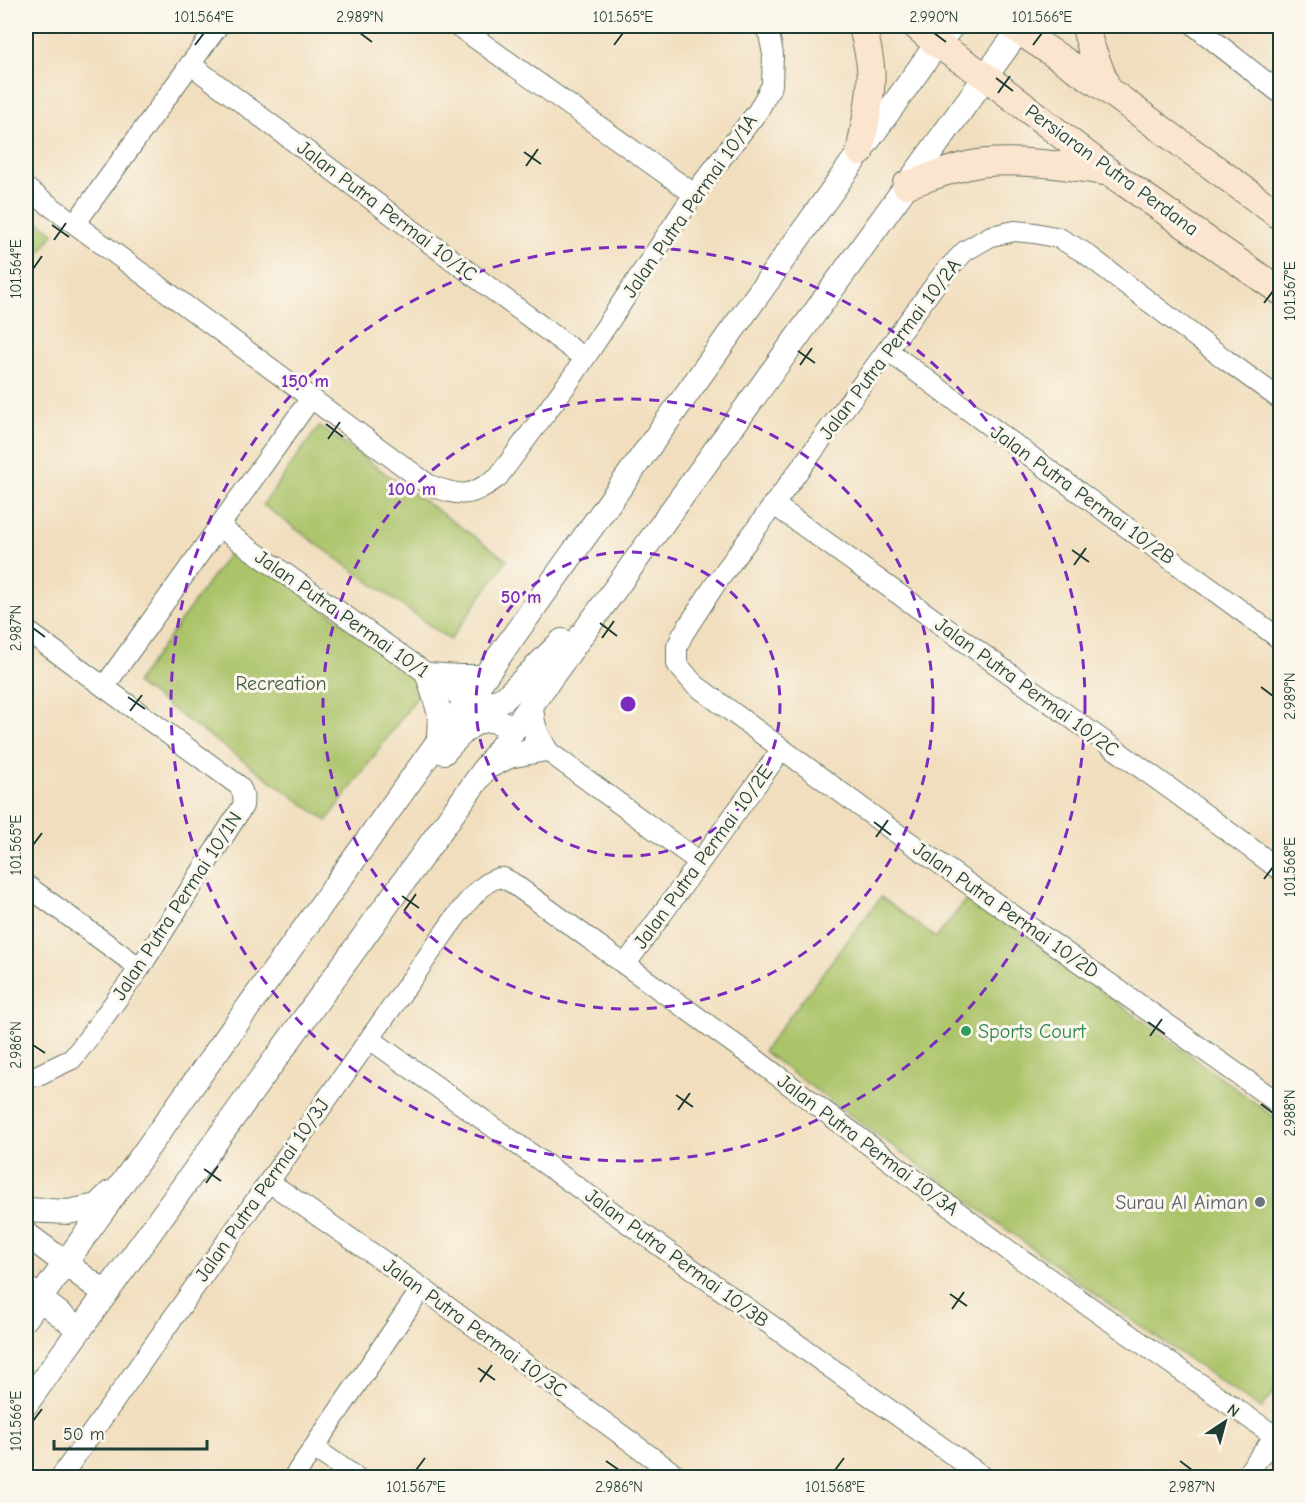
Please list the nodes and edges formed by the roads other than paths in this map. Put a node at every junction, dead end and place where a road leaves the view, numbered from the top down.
1 (218, 26) edge
2 (458, 26) edge
3 (764, 26) edge
4 (862, 26) edge
5 (916, 26) edge
6 (1085, 26) edge
7 (1195, 26) edge
8 (1017, 27) edge
9 (944, 35) edge
10 (190, 64) junction
11 (985, 76) junction
12 (1108, 90) junction
13 (1281, 93) edge
14 (860, 152) junction
15 (1109, 172) junction
16 (906, 185) junction
17 (26, 188) edge
18 (694, 194) junction
19 (1281, 216) edge
20 (75, 224) junction
21 (1281, 291) edge
22 (887, 350) junction
23 (584, 358) junction
24 (311, 398) junction
25 (1281, 399) edge
26 (773, 504) junction
27 (219, 527) junction
28 (591, 622) junction
29 (26, 630) edge
30 (683, 634) joint
31 (1281, 639) edge
32 (428, 675) junction
33 (484, 677) junction
34 (104, 687) junction
35 (466, 701) junction
36 (531, 704) junction
37 (514, 727) junction
38 (439, 740) junction
39 (782, 748) junction
40 (545, 749) junction
41 (420, 767) junction
42 (485, 768) junction
43 (699, 862) junction
44 (1281, 870) edge
45 (26, 885) edge
46 (465, 905) joint
47 (625, 965) junction
48 (140, 968) junction
49 (370, 1039) junction
50 (31, 1077) edge
51 (1281, 1104) edge
52 (132, 1169) junction
53 (269, 1182) junction
54 (26, 1210) edge
55 (26, 1234) edge
56 (65, 1263) junction
57 (422, 1288) junction
58 (105, 1293) junction
59 (30, 1302) edge
60 (80, 1329) junction
61 (26, 1404) edge
62 (1278, 1432) edge
63 (314, 1448) junction
64 (60, 1478) edge
65 (293, 1478) edge
66 (357, 1478) edge
67 (680, 1478) edge
68 (985, 1478) edge
69 (1244, 1478) edge

1 - 10 street
2 - 18 street
3 - 18 street, Jalan Putra Permai 10/1A
4 - 14 main road
5 - 9 main road, Persiaran Putra Perdana
6 - 12 main road
7 - 13 street
8 - 11 street
8 - 12 main road
9 - 11 main road, Persiaran Putra Perdana
9 - 14 street
10 - 20 street
10 - 23 street, Jalan Putra Permai 10/1C
11 - 15 main road, Persiaran Putra Perdana
11 - 16 street
12 - 19 main road
14 - 33 street
15 - 16 main road
15 - 21 main road, Persiaran Putra Perdana
16 - 28 street
17 - 20 street, Jalan Putra Permai 10/1A
18 - 23 street, Jalan Putra Permai 10/1A
20 - 24 street, Jalan Putra Permai 10/1A
22 - 25 street, Jalan Putra Permai 10/2A
22 - 26 street, Jalan Putra Permai 10/2A
22 - 31 street, Jalan Putra Permai 10/2B
23 - 24 street, Jalan Putra Permai 10/1A
24 - 27 street
26 - 30 street, Jalan Putra Permai 10/2A
26 - 44 street, Jalan Putra Permai 10/2C
27 - 32 street, Jalan Putra Permai 10/1
27 - 34 street
28 - 35 street
28 - 36 street
29 - 34 street, Jalan Putra Permai 10/1N
30 - 39 street, Jalan Putra Permai 10/2D
32 - 33 street
32 - 35 street, Jalan Putra Permai 10/1
32 - 38 street
33 - 35 street
34 - 48 street, Jalan Putra Permai 10/1N
35 - 38 street
36 - 37 street
36 - 40 street
37 - 40 street
37 - 41 street
37 - 42 street
38 - 41 street
39 - 43 street, Jalan Putra Permai 10/2E
39 - 51 street, Jalan Putra Permai 10/2D
40 - 42 street
40 - 43 street
41 - 52 street
42 - 58 street
43 - 47 street, Jalan Putra Permai 10/2E
45 - 48 street
46 - 47 street, Jalan Putra Permai 10/3A
46 - 49 street, Jalan Putra Permai 10/3J
47 - 62 street, Jalan Putra Permai 10/3A
48 - 50 street, Jalan Putra Permai 10/1N
49 - 53 street, Jalan Putra Permai 10/3J
49 - 68 street, Jalan Putra Permai 10/3B
52 - 54 street
52 - 56 street
53 - 57 street, Jalan Putra Permai 10/3C
53 - 64 street, Jalan Putra Permai 10/3J
55 - 56 street
56 - 58 street
56 - 59 street
57 - 63 street
57 - 67 street, Jalan Putra Permai 10/3C
58 - 60 street
59 - 60 street
60 - 61 street
62 - 69 street
63 - 65 street
63 - 66 street

